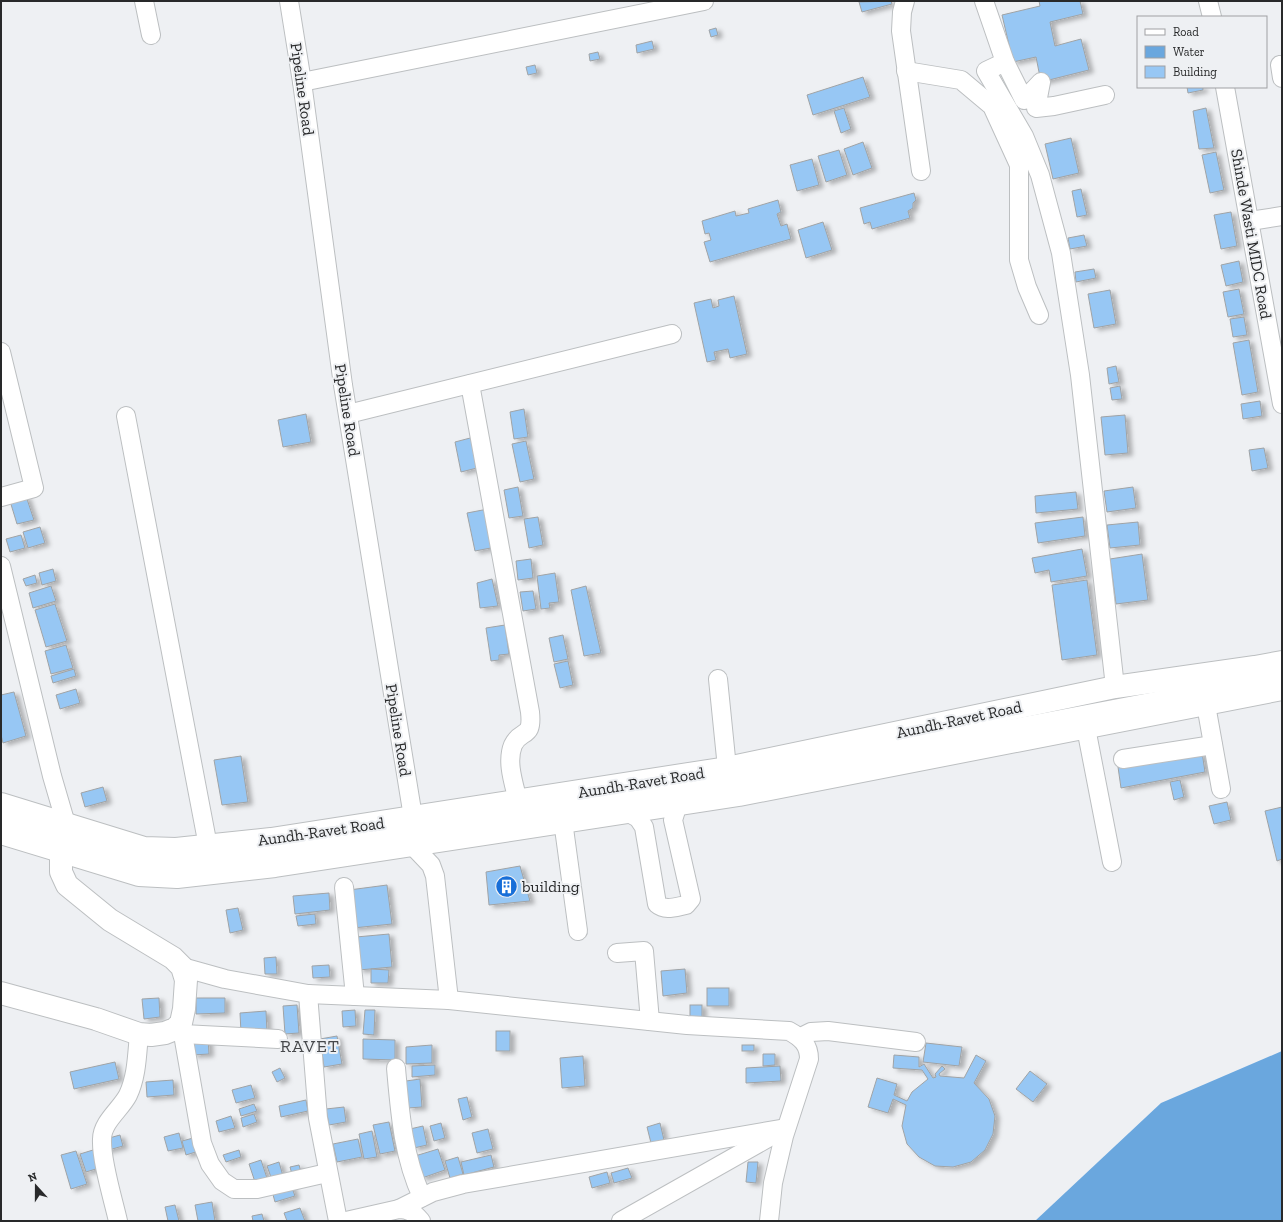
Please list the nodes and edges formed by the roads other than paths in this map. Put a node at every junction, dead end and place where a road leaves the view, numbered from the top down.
1 (144, 1) edge
2 (289, 1) edge
3 (704, 1) edge
4 (905, 1) edge
5 (984, 1) edge
6 (1208, 1) edge
7 (1212, 16) edge
8 (151, 35) dead end
9 (1005, 62) junction
10 (906, 71) junction
11 (302, 82) junction
12 (1225, 88) edge
13 (1106, 95) dead end
14 (921, 171) dead end
15 (1282, 216) edge
16 (1282, 223) edge
17 (1251, 224) junction
18 (1039, 315) dead end
19 (672, 334) dead end
20 (1, 352) edge
21 (470, 384) junction
22 (1282, 404) edge
23 (348, 414) junction
24 (126, 416) dead end
25 (1, 497) edge
26 (1, 566) edge
27 (1282, 662) edge
28 (1282, 677) edge
29 (718, 679) dead end
30 (1115, 687) junction
31 (1282, 690) edge
32 (1206, 705) junction
33 (1086, 728) junction
34 (1213, 745) junction
35 (1123, 759) dead end
36 (727, 768) junction
37 (1221, 789) dead end
38 (518, 801) junction
39 (1, 804) edge
40 (678, 804) junction
41 (627, 812) junction
42 (414, 817) junction
43 (1, 819) edge
44 (563, 821) junction
45 (1, 833) edge
46 (64, 838) junction
47 (412, 845) junction
48 (208, 846) junction
49 (1112, 862) dead end
50 (344, 887) dead end
51 (578, 931) dead end
52 (617, 953) dead end
53 (182, 967) junction
54 (1, 993) edge
55 (308, 994) junction
56 (355, 996) junction
57 (449, 1000) junction
58 (650, 1021) junction
59 (182, 1028) junction
60 (139, 1034) junction
61 (801, 1037) junction
62 (278, 1039) dead end
63 (916, 1042) dead end
64 (396, 1068) dead end
65 (786, 1128) junction
66 (327, 1173) junction
67 (422, 1197) junction
68 (399, 1209) junction
69 (118, 1221) edge
70 (338, 1221) edge
71 (346, 1221) edge
72 (421, 1221) edge
73 (621, 1221) edge
74 (769, 1221) edge

1 - 8 street
2 - 11 street, Pipeline Road
3 - 11 street
4 - 10 street
5 - 9 street
6 - 7 street
9 - 13 street
9 - 30 street
10 - 14 street
10 - 18 street
11 - 23 street, Pipeline Road
12 - 17 street, Shinde Wasti MIDC Road
15 - 17 street
16 - 17 street
17 - 22 street, Shinde Wasti MIDC Road
19 - 21 street
20 - 25 street
21 - 23 street
21 - 38 street
23 - 42 street, Pipeline Road
24 - 48 street
26 - 46 street
27 - 30 main road, Aundh-Ravet Road
28 - 46 street
29 - 36 street
30 - 36 main road, Aundh-Ravet Road
31 - 32 main road, Aundh-Ravet Road
32 - 33 main road, Aundh-Ravet Road
32 - 34 street
33 - 40 main road, Aundh-Ravet Road
33 - 49 street
34 - 35 street
34 - 37 street
36 - 38 main road, Aundh-Ravet Road
38 - 42 main road, Aundh-Ravet Road
39 - 46 main road, Aundh-Ravet Road
40 - 41 main road, Aundh-Ravet Road
40 - 41 street
41 - 44 main road, Aundh-Ravet Road
42 - 48 main road, Aundh-Ravet Road
43 - 46 street
44 - 47 main road, Aundh-Ravet Road
44 - 51 street
45 - 46 main road, Aundh-Ravet Road
46 - 47 main road, Aundh-Ravet Road
46 - 48 main road, Aundh-Ravet Road
46 - 53 main road
47 - 57 street
50 - 56 street
52 - 58 street
53 - 55 street
53 - 59 main road
54 - 60 main road
55 - 56 street
55 - 66 street
56 - 57 street
57 - 58 street
58 - 61 street
59 - 60 main road
59 - 62 street
59 - 66 street
60 - 69 street
61 - 63 street
61 - 65 street
64 - 67 street
65 - 67 street
65 - 73 street
65 - 74 street
66 - 70 street
67 - 68 street
68 - 71 street
68 - 72 street

